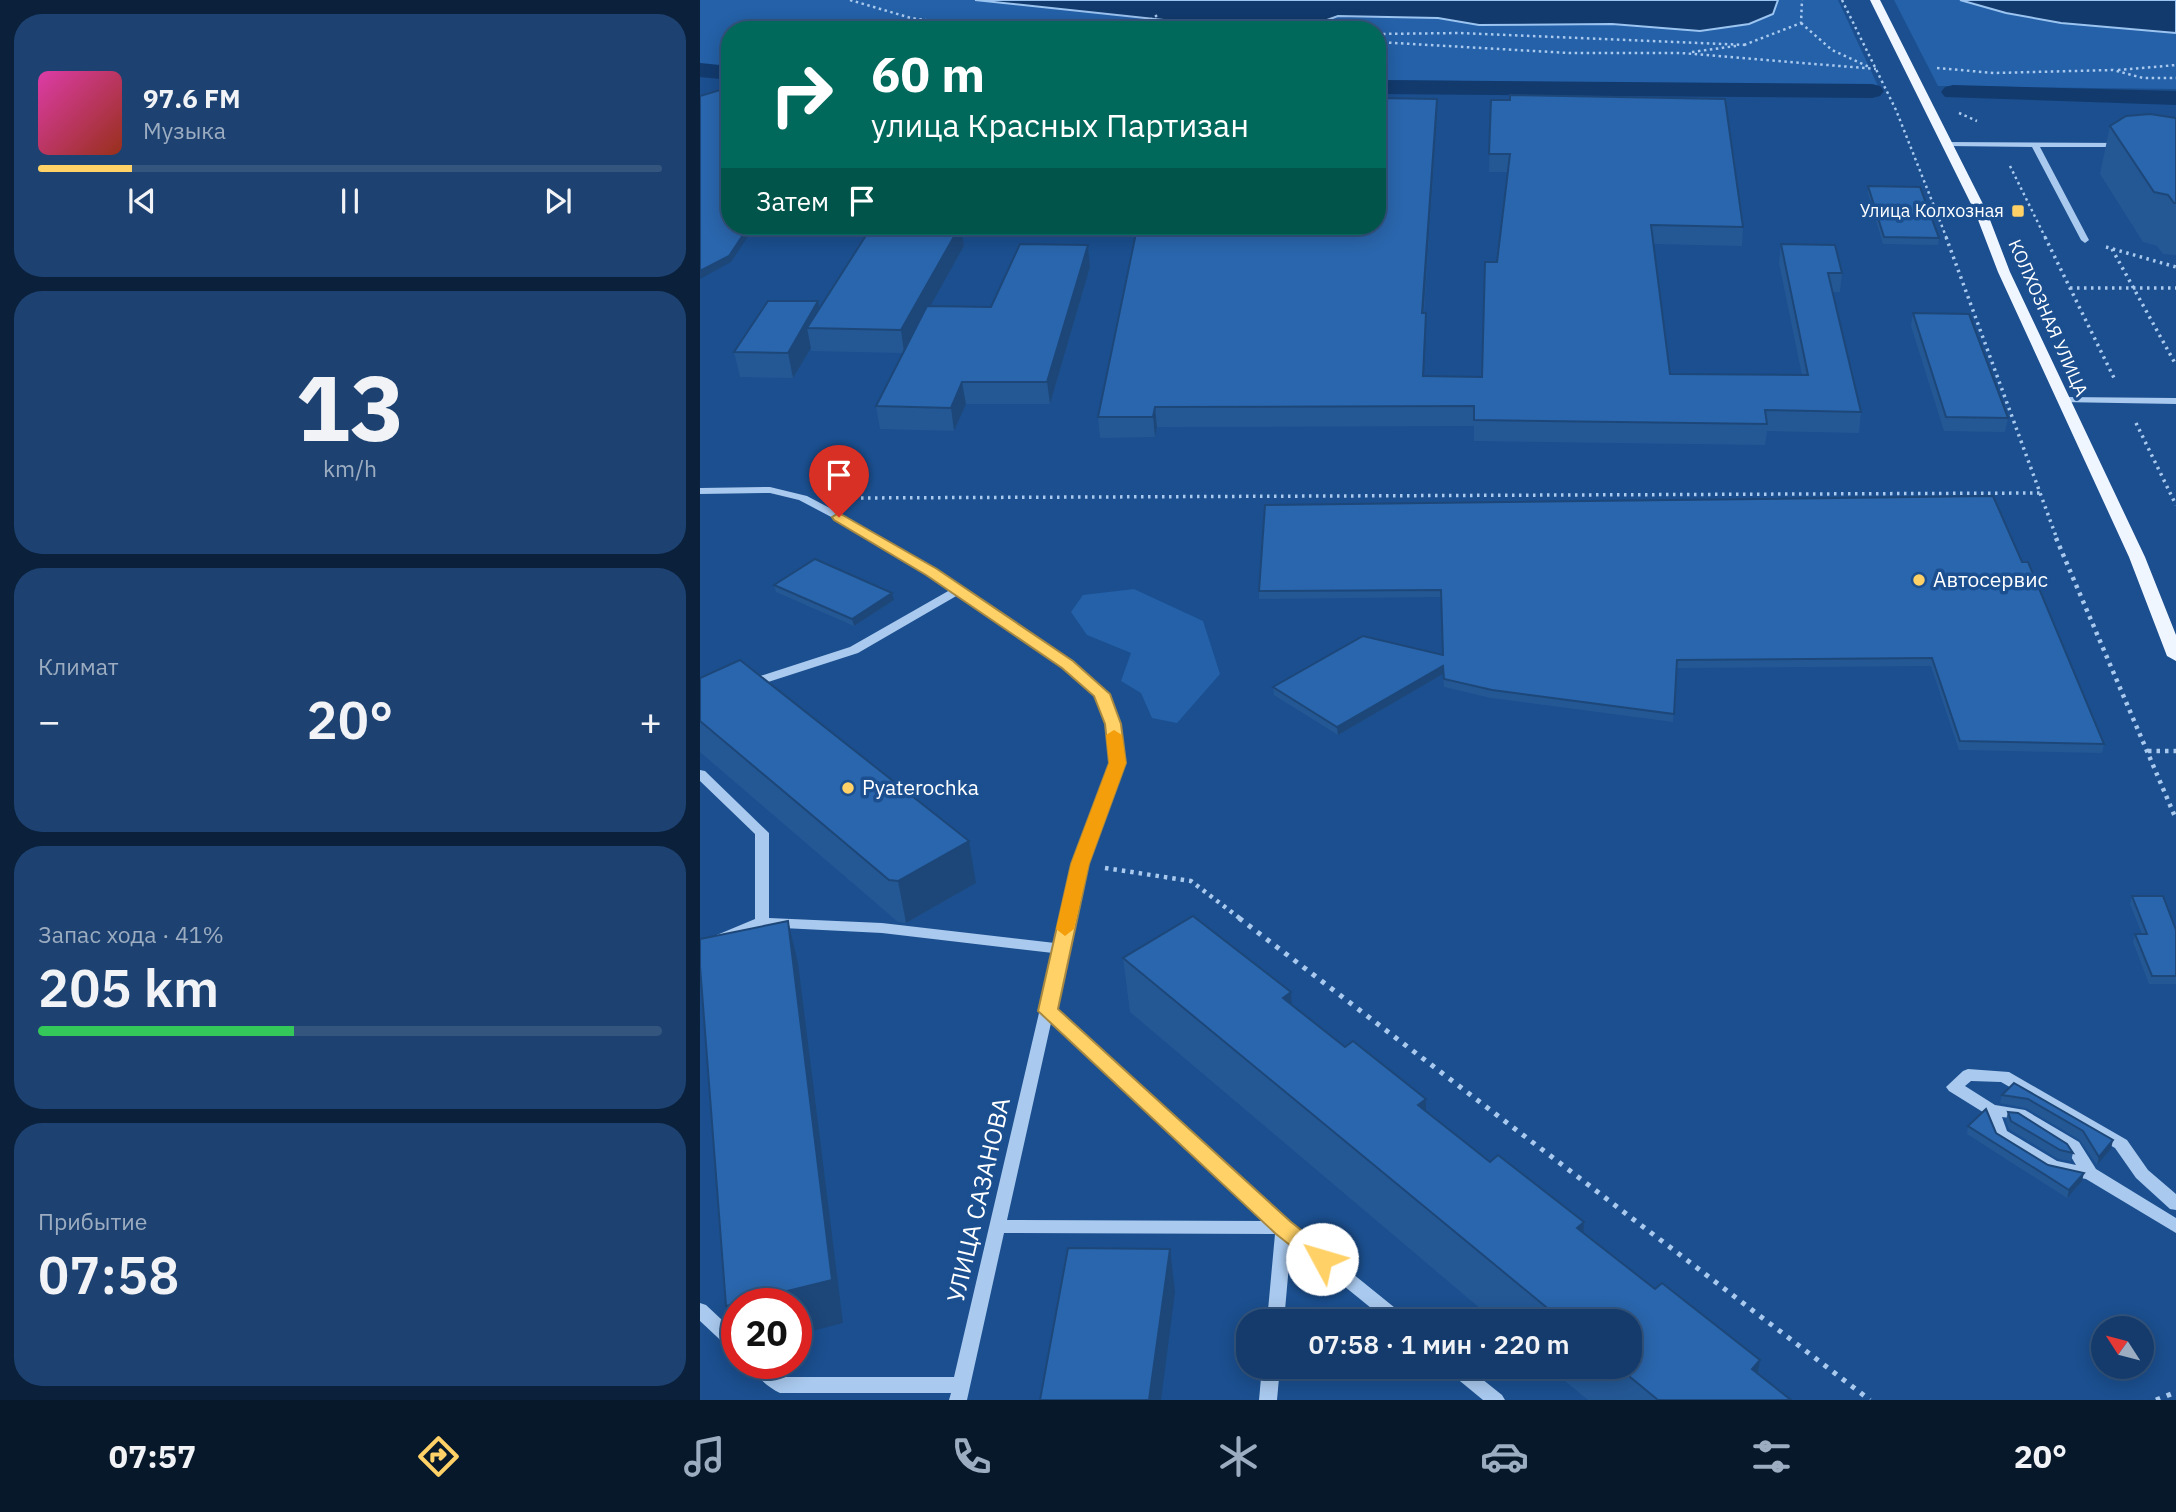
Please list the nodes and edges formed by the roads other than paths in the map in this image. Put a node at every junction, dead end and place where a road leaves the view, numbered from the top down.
1 (1875, 0) edge
2 (1948, 144) junction
3 (2035, 145) junction
4 (2135, 146) edge
5 (2085, 240) dead end
6 (2064, 400) junction
7 (2176, 401) edge
8 (700, 491) edge
9 (959, 590) junction
10 (2176, 656) edge
11 (733, 689) edge
12 (700, 774) edge
13 (762, 922) junction
14 (700, 947) edge
15 (1061, 949) junction
16 (1048, 1011) junction
17 (1992, 1110) junction
18 (2090, 1173) junction
19 (2176, 1204) edge
20 (998, 1226) junction
21 (2176, 1226) edge
22 (1284, 1228) junction
23 (1276, 1309) edge
24 (1384, 1309) edge
25 (700, 1310) edge
26 (721, 1330) edge
27 (774, 1379) edge
28 (1270, 1379) edge
29 (1470, 1379) edge
30 (960, 1392) edge
31 (1268, 1400) edge
32 (1496, 1400) edge

1 - 2 main road, КОЛХОЗНАЯ УЛИЦА
2 - 3 street
2 - 6 main road, КОЛХОЗНАЯ УЛИЦА
3 - 4 street
3 - 5 street
6 - 7 lane
6 - 10 main road, КОЛХОЗНАЯ УЛИЦА
8 - 9 street, УЛИЦА САЗАНОВА
9 - 11 street
9 - 15 street, УЛИЦА САЗАНОВА
12 - 13 street
13 - 14 street
13 - 15 street
15 - 16 street, УЛИЦА САЗАНОВА
16 - 20 street, УЛИЦА САЗАНОВА
16 - 22 lane
17 - 18 street
17 - 18 street
17 - 19 lane
18 - 21 street
20 - 22 street
20 - 30 street, УЛИЦА САЗАНОВА
22 - 23 street
22 - 24 lane
25 - 26 street
27 - 30 street
28 - 31 lane
29 - 32 lane

